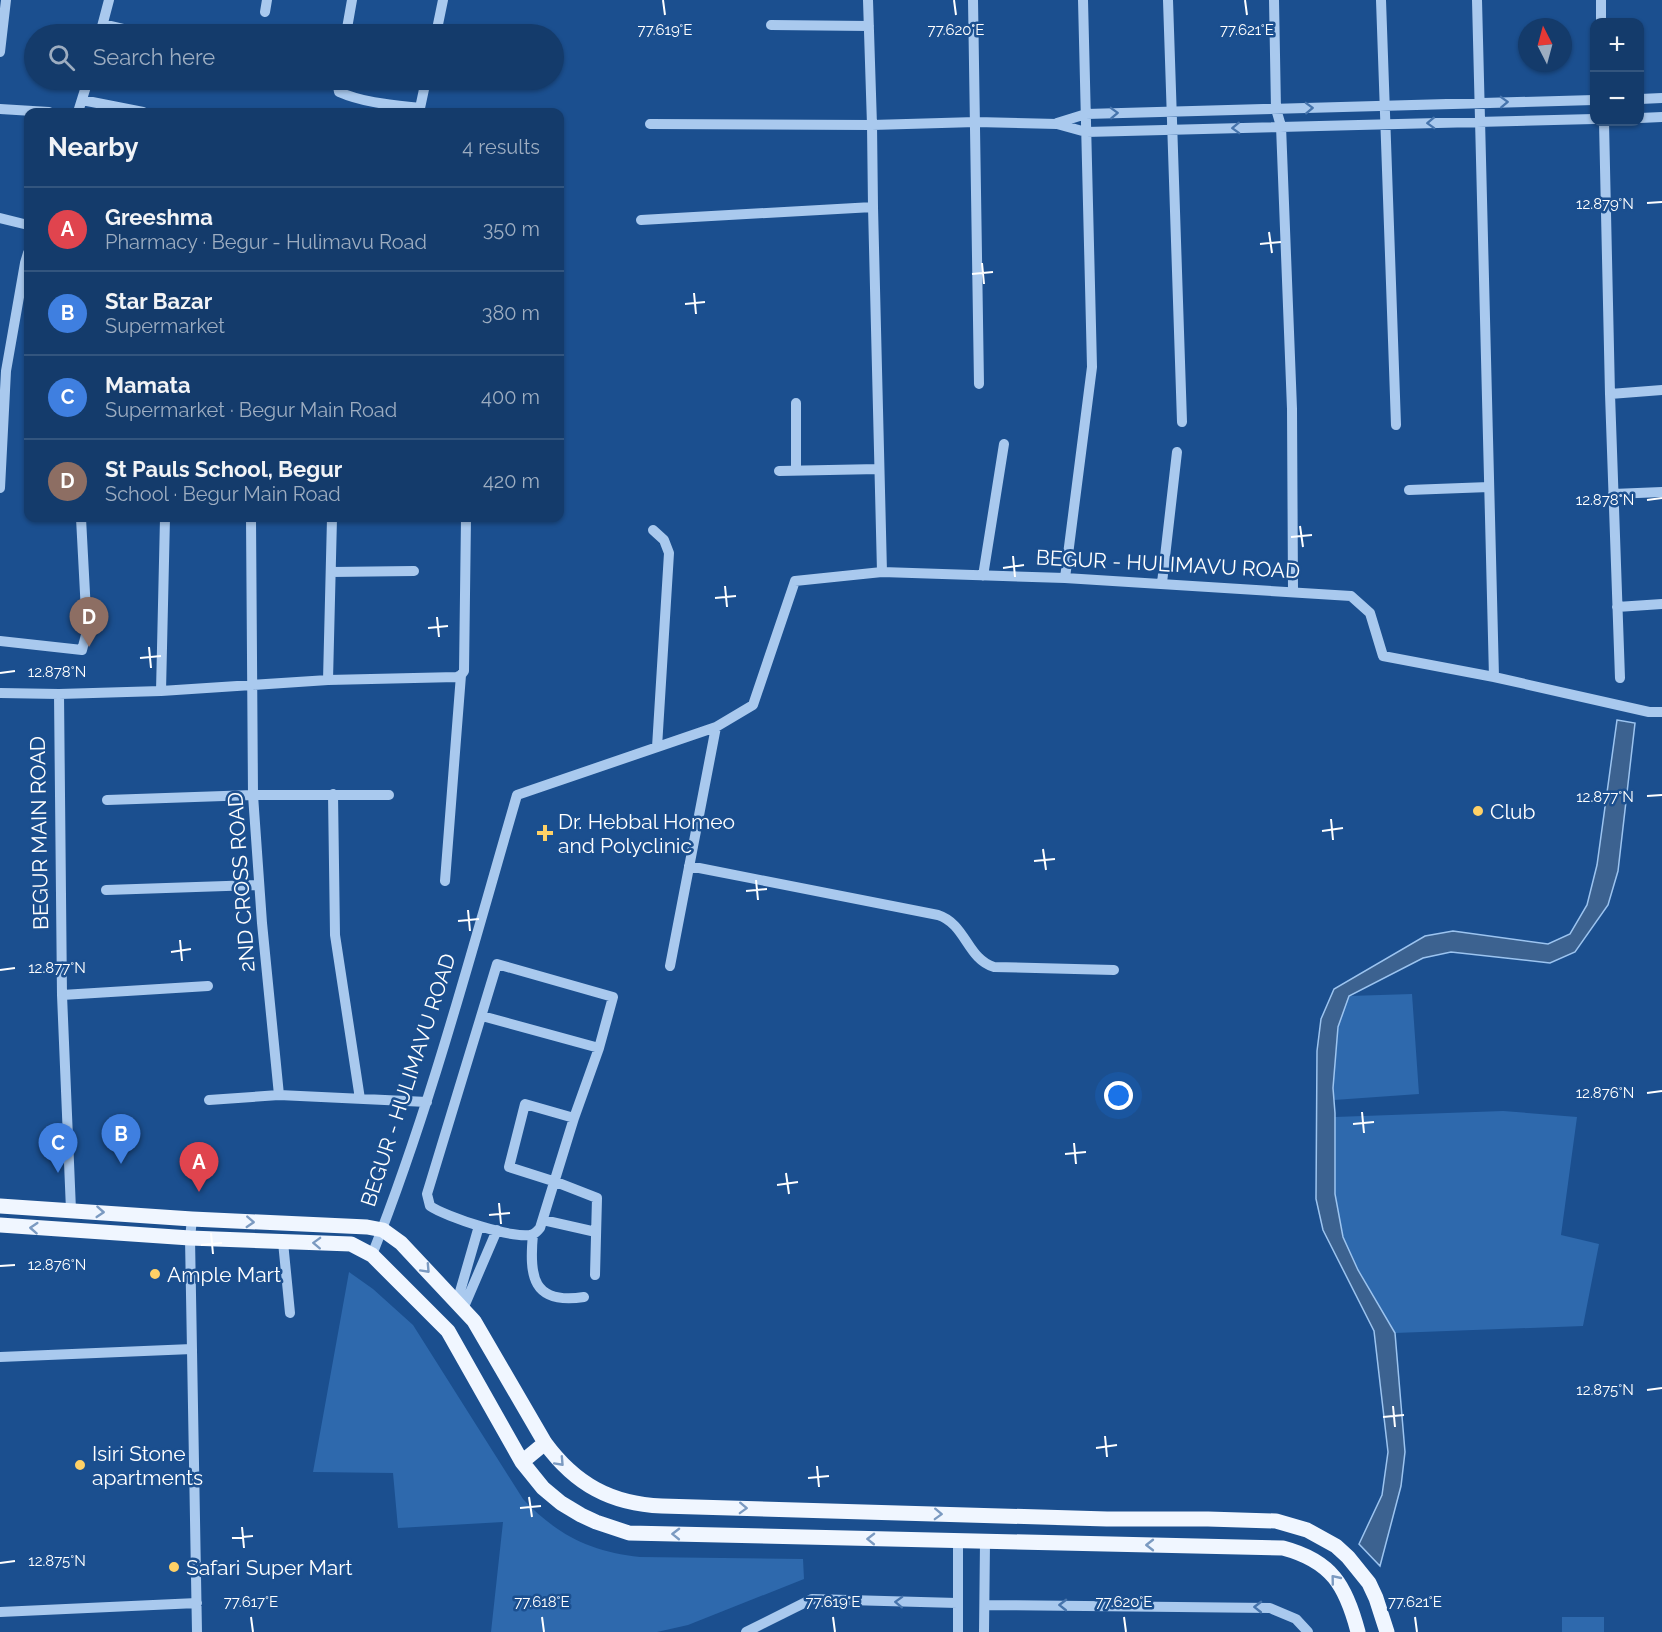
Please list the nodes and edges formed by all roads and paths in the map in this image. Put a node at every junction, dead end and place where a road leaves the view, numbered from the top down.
1 (6, 0) edge
2 (109, 0) edge
3 (267, 0) edge
4 (352, 0) edge
5 (443, 0) edge
6 (868, 0) edge
7 (973, 0) edge
8 (1083, 0) edge
9 (1168, 0) edge
10 (1274, 0) edge
11 (1381, 0) edge
12 (1477, 0) edge
13 (1601, 0) edge
14 (265, 12) dead end
15 (1601, 18) edge
16 (102, 24) edge
17 (348, 24) edge
18 (438, 24) edge
19 (771, 26) dead end
20 (869, 26) junction
21 (0, 52) edge
22 (85, 90) edge
23 (338, 90) edge
24 (424, 90) edge
25 (1662, 98) edge
26 (1644, 99) edge
27 (82, 100) junction
28 (1590, 100) edge
29 (1480, 103) junction
30 (1385, 106) junction
31 (79, 108) edge
32 (123, 108) edge
33 (383, 108) edge
34 (420, 108) edge
35 (420, 108) edge
36 (0, 109) edge
37 (1276, 109) junction
38 (24, 110) edge
39 (1172, 112) junction
40 (1086, 114) junction
41 (1662, 117) edge
42 (1644, 118) edge
43 (1590, 119) edge
44 (976, 122) junction
45 (1480, 122) junction
46 (650, 124) dead end
47 (1057, 124) junction
48 (1386, 124) junction
49 (872, 125) junction
50 (1281, 126) junction
51 (1604, 126) edge
52 (1173, 130) junction
53 (1086, 132) junction
54 (873, 207) junction
55 (0, 218) edge
56 (641, 220) dead end
57 (24, 224) edge
58 (24, 274) edge
59 (3, 372) edge
60 (979, 384) dead end
61 (1662, 390) edge
62 (1610, 394) junction
63 (796, 403) dead end
64 (1182, 422) dead end
65 (1396, 424) dead end
66 (1004, 444) dead end
67 (1177, 452) dead end
68 (879, 469) junction
69 (779, 471) dead end
70 (796, 471) junction
71 (1489, 487) junction
72 (0, 488) edge
73 (1409, 490) dead end
74 (1662, 492) edge
75 (1613, 494) junction
76 (81, 522) edge
77 (165, 522) edge
78 (251, 522) edge
79 (332, 522) edge
80 (466, 522) edge
81 (653, 530) dead end
82 (414, 571) dead end
83 (331, 572) junction
84 (882, 572) junction
85 (983, 576) junction
86 (1065, 578) junction
87 (1162, 583) junction
88 (1293, 591) junction
89 (1662, 604) edge
90 (1617, 607) junction
91 (0, 641) edge
92 (461, 675) junction
93 (1494, 677) junction
94 (1620, 678) dead end
95 (328, 680) junction
96 (252, 685) junction
97 (161, 691) junction
98 (0, 693) edge
99 (59, 694) junction
100 (1662, 712) edge
101 (716, 727) junction
102 (657, 747) junction
103 (333, 794) junction
104 (253, 795) junction
105 (389, 795) dead end
106 (107, 800) dead end
107 (689, 866) junction
108 (445, 881) dead end
109 (259, 885) junction
110 (106, 890) dead end
111 (670, 966) dead end
112 (1114, 970) dead end
113 (208, 986) dead end
114 (62, 994) junction
115 (482, 1016) junction
116 (599, 1048) junction
117 (279, 1095) junction
118 (360, 1099) junction
119 (209, 1100) dead end
120 (427, 1102) junction
121 (574, 1118) junction
122 (556, 1182) junction
123 (0, 1206) edge
124 (71, 1210) junction
125 (192, 1219) junction
126 (543, 1220) junction
127 (0, 1225) edge
128 (479, 1226) junction
129 (383, 1230) junction
130 (497, 1230) junction
131 (596, 1232) junction
132 (533, 1234) junction
133 (190, 1238) junction
134 (283, 1242) junction
135 (372, 1255) junction
136 (596, 1275) dead end
137 (584, 1297) dead end
138 (460, 1306) junction
139 (290, 1313) dead end
140 (192, 1349) junction
141 (0, 1358) edge
142 (545, 1443) junction
143 (522, 1462) junction
144 (1107, 1519) junction
145 (958, 1541) junction
146 (986, 1542) junction
147 (1108, 1545) junction
148 (197, 1603) junction
149 (957, 1603) junction
150 (985, 1605) junction
151 (0, 1612) edge
152 (197, 1632) edge
153 (746, 1632) edge
154 (958, 1632) edge
155 (984, 1632) edge
156 (1308, 1632) edge
157 (1358, 1632) edge
158 (1387, 1632) edge

1 - 21 street
2 - 16 street
3 - 14 street
4 - 17 street
5 - 18 street
6 - 20 street
7 - 44 street
8 - 40 street
9 - 39 street
10 - 37 street
11 - 30 street
12 - 29 street
13 - 15 street
19 - 20 street
20 - 49 street
22 - 27 street
23 - 33 street
24 - 34 street
25 - 26 street
27 - 31 street
27 - 32 street
29 -> 28 street
29 - 30 street
29 - 45 street
37 -> 30 street
30 - 48 street
33 - 35 street
36 - 38 street
37 - 39 street
37 - 50 street
40 -> 39 street
39 - 52 street
40 - 47 street
40 - 53 street
41 - 42 street
43 - 45 street
44 - 47 street
44 - 49 street
44 - 60 street
45 -> 48 street
45 - 71 street
46 - 49 street
47 - 53 street
48 - 50 street
48 - 65 street
49 - 54 street
50 -> 52 street
50 - 88 street
51 - 62 street
52 - 53 street
52 - 64 street
53 - 86 street
54 - 56 street
54 - 68 street
55 - 57 street
58 - 59 street
59 - 72 street
61 - 62 street
62 - 75 street
63 - 70 street
66 - 85 street
67 - 87 street
68 - 70 street
68 - 84 street
69 - 70 street
71 - 73 street
71 - 93 street
74 - 75 street
75 - 90 street
76 - 91 street
77 - 97 street
78 - 96 street, 2ND CROSS ROAD
79 - 83 street
80 - 92 street
81 - 102 street
82 - 83 street
83 - 95 street
84 - 85 street, BEGUR - HULIMAVU ROAD
84 - 101 street, BEGUR - HULIMAVU ROAD
85 - 86 street, BEGUR - HULIMAVU ROAD
86 - 87 street, BEGUR - HULIMAVU ROAD
87 - 88 street, BEGUR - HULIMAVU ROAD
88 - 93 street, BEGUR - HULIMAVU ROAD
89 - 90 street
90 - 94 street
92 - 95 street
92 - 108 street
93 - 100 street, BEGUR - HULIMAVU ROAD
95 - 96 street
96 - 97 street
96 - 104 street, 2ND CROSS ROAD
97 - 99 street
98 - 99 street
99 - 114 street, BEGUR MAIN ROAD
101 - 102 street, BEGUR - HULIMAVU ROAD
101 - 107 street
102 - 120 street, BEGUR - HULIMAVU ROAD
103 - 104 street
103 - 105 street
103 - 118 street
104 - 106 street
104 - 109 street, 2ND CROSS ROAD
107 - 111 street
107 - 112 street
109 - 110 street
109 - 117 street, 2ND CROSS ROAD
113 - 114 street
114 - 124 street, BEGUR MAIN ROAD
115 - 116 street
115 - 116 street
115 - 128 street
116 - 121 street
117 - 118 street
117 - 119 street
118 - 120 street
120 - 129 street, BEGUR - HULIMAVU ROAD
121 - 122 street
121 - 122 street
122 - 126 street
122 - 131 street
123 - 124 main road, BEGUR - HULIMAVU ROAD
124 -> 125 main road, BEGUR - HULIMAVU ROAD
125 -> 129 main road, BEGUR - HULIMAVU ROAD
125 - 133 street
126 - 131 street
126 - 132 street
133 -> 127 main road
128 - 130 street
128 - 138 street
129 - 135 street, BEGUR - HULIMAVU ROAD
129 -> 138 main road
130 - 132 street
130 - 138 street
131 - 136 street
132 - 137 street
133 - 134 main road
133 - 140 street
135 -> 134 main road
134 - 139 street
135 - 143 main road
138 - 142 main road
140 - 141 street
140 - 148 street
142 - 143 main road
142 -> 144 main road
145 -> 143 main road
144 - 147 main road
144 - 158 main road
145 - 146 main road
145 - 149 street
146 - 147 main road
146 - 150 street
157 -> 147 main road
148 - 151 street
148 - 152 street
149 -> 153 street
149 - 154 street
150 - 155 street
156 -> 150 street

